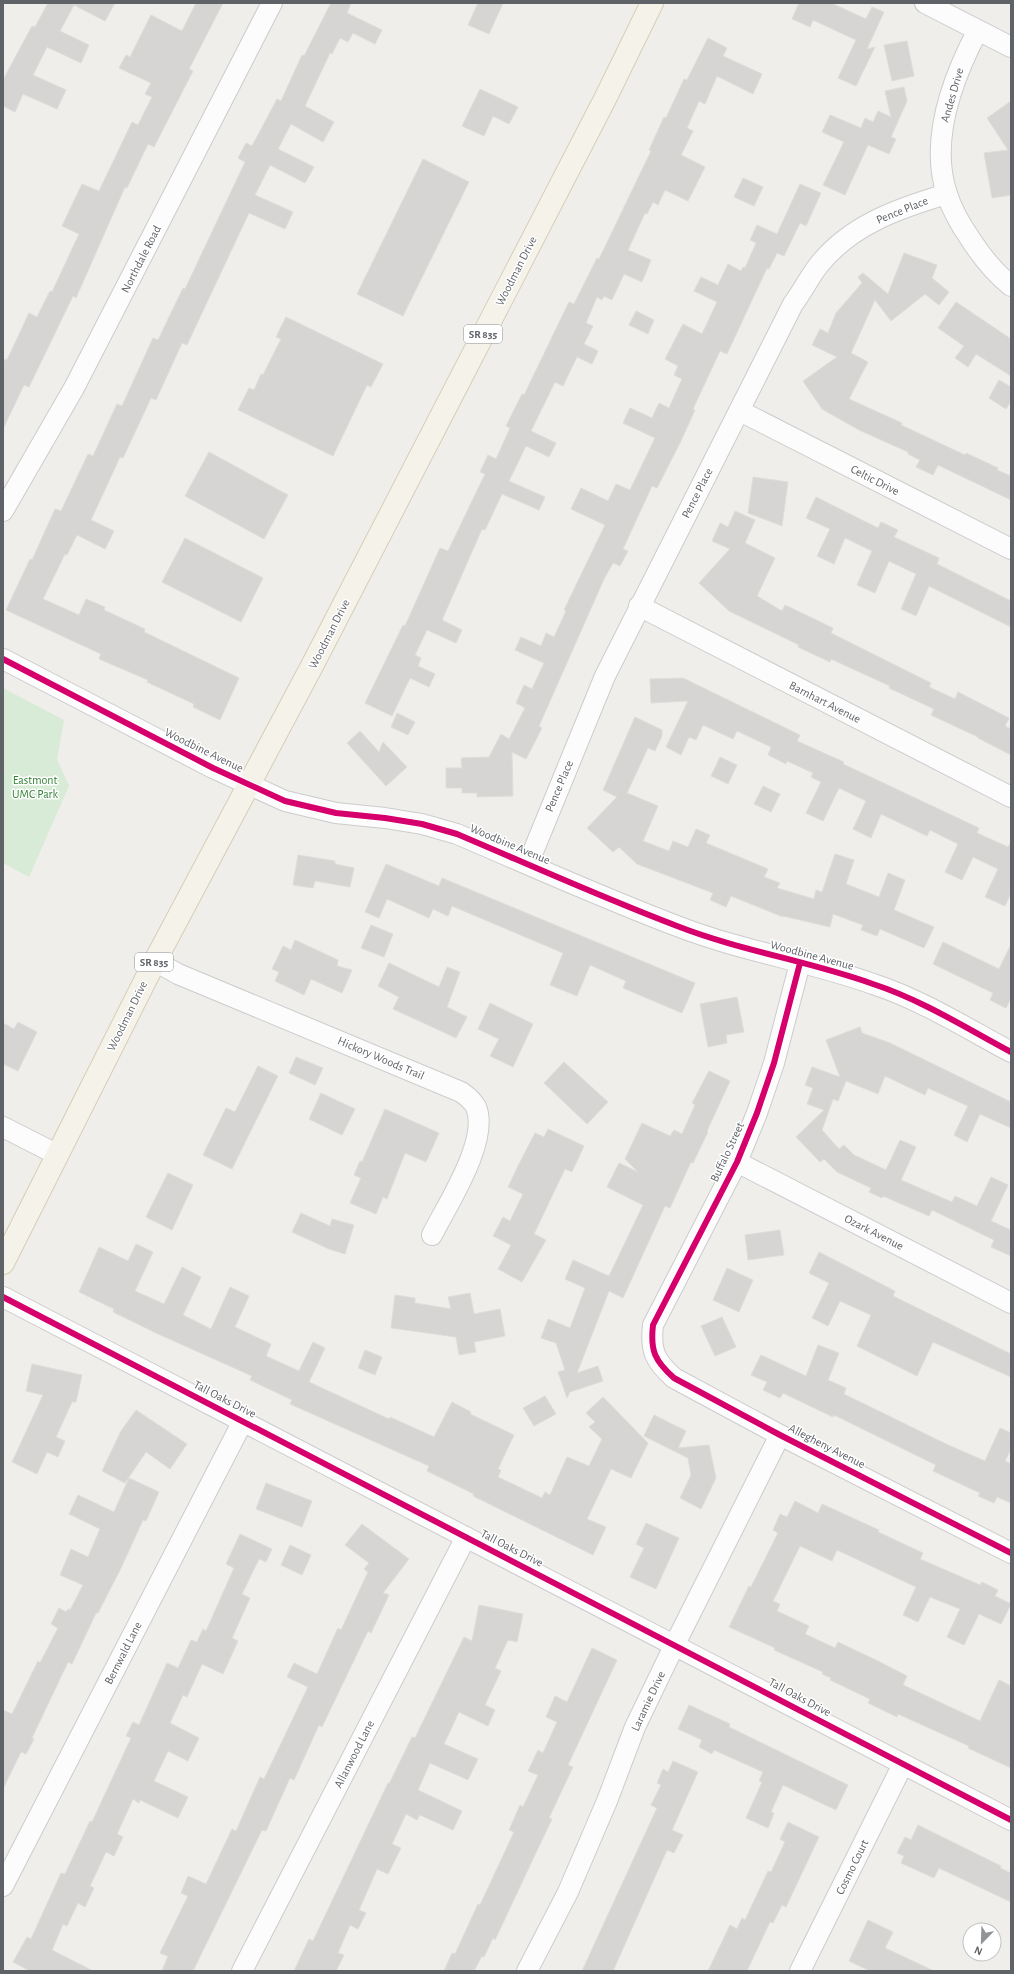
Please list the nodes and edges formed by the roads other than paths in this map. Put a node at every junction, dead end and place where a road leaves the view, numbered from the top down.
1 (272, 3) edge
2 (652, 3) edge
3 (925, 3) edge
4 (978, 30) junction
5 (1011, 48) edge
6 (947, 194) junction
7 (1011, 286) edge
8 (740, 411) junction
9 (3, 511) edge
10 (1011, 549) edge
11 (639, 606) junction
12 (3, 659) edge
13 (249, 784) junction
14 (1011, 797) edge
15 (528, 864) junction
16 (155, 961) junction
17 (800, 963) junction
18 (1011, 1052) edge
19 (3, 1127) edge
20 (58, 1154) junction
21 (737, 1162) junction
22 (432, 1235) dead end
23 (3, 1263) edge
24 (3, 1297) edge
25 (1011, 1303) edge
26 (652, 1340) joint
27 (244, 1421) junction
28 (780, 1435) junction
29 (466, 1537) junction
30 (1011, 1553) edge
31 (675, 1644) junction
32 (903, 1764) junction
33 (1011, 1820) edge
34 (3, 1886) edge
35 (242, 1971) edge
36 (527, 1971) edge
37 (800, 1971) edge

1 - 9 street, Northdale Road
2 - 13 main road, Woodman Drive / SR 835
3 - 4 street
4 - 5 street
4 - 6 street, Andes Drive
6 - 7 street, Andes Drive
6 - 8 street, Pence Place
8 - 10 street, Celtic Drive
8 - 11 street, Pence Place
11 - 14 street, Barnhart Avenue
11 - 15 street, Pence Place
12 - 13 street, Woodbine Avenue
13 - 15 street, Woodbine Avenue
13 - 16 main road, Woodman Drive / SR 835
15 - 17 street, Woodbine Avenue
16 - 20 main road, Woodman Drive / SR 835
16 - 22 street, Hickory Woods Trail
17 - 18 street, Woodbine Avenue
17 - 21 street, Buffalo Street
19 - 20 street
20 - 23 main road, Woodman Drive / SR 835
21 - 25 street, Ozark Avenue
21 - 26 street, Buffalo Street
24 - 27 street, Tall Oaks Drive
26 - 28 street, Allegheny Avenue
27 - 29 street, Tall Oaks Drive
27 - 34 street, Bernwald Lane
28 - 30 street, Allegheny Avenue
28 - 31 street, Laramie Drive
29 - 31 street, Tall Oaks Drive
29 - 35 street, Allanwood Lane
31 - 32 street, Tall Oaks Drive
31 - 36 street, Laramie Drive
32 - 33 street, Tall Oaks Drive
32 - 37 street, Cosmo Court

